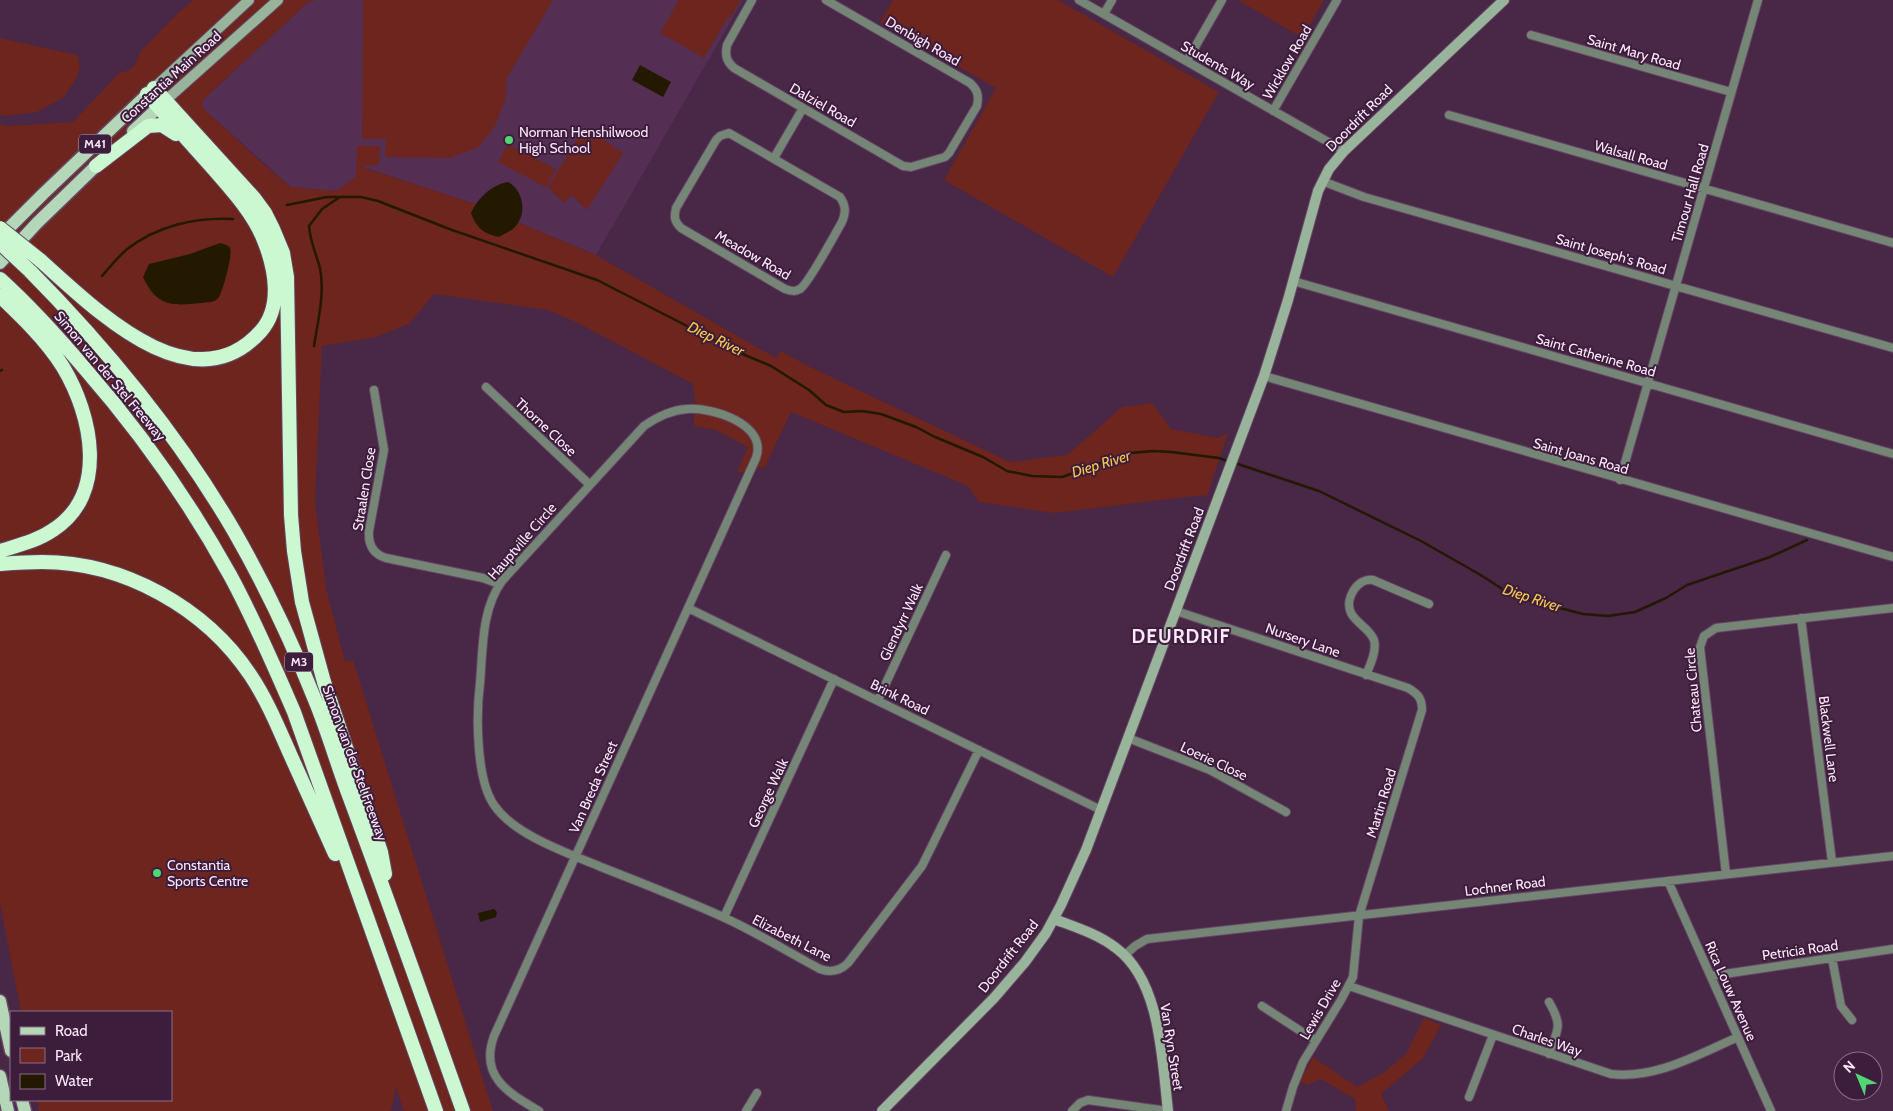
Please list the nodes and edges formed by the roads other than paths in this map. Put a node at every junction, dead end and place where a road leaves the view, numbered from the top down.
1 (249, 0) edge
2 (278, 0) edge
3 (752, 0) edge
4 (826, 0) edge
5 (1080, 0) edge
6 (1112, 0) edge
7 (1222, 0) edge
8 (1337, 0) edge
9 (1504, 0) edge
10 (1758, 0) edge
11 (1104, 14) junction
12 (1531, 35) dead end
13 (1186, 61) junction
14 (151, 91) junction
15 (1731, 92) junction
16 (162, 103) junction
17 (803, 108) junction
18 (1274, 111) junction
19 (1449, 115) dead end
20 (1344, 151) junction
21 (774, 158) junction
22 (205, 159) junction
23 (924, 164) joint
24 (96, 166) junction
25 (1322, 181) junction
26 (1704, 189) junction
27 (0, 228) edge
28 (0, 237) edge
29 (0, 243) edge
30 (1893, 244) edge
31 (0, 263) edge
32 (0, 279) edge
33 (1293, 281) junction
34 (1676, 286) junction
35 (6, 295) edge
36 (1893, 348) edge
37 (1264, 376) junction
38 (1648, 383) junction
39 (486, 387) dead end
40 (374, 390) dead end
41 (1893, 454) edge
42 (756, 458) joint
43 (1620, 480) junction
44 (589, 484) junction
45 (0, 551) edge
46 (946, 555) dead end
47 (1893, 557) edge
48 (0, 564) edge
49 (499, 584) junction
50 (1429, 604) dead end
51 (688, 608) junction
52 (1893, 608) edge
53 (1176, 611) junction
54 (1801, 618) junction
55 (1366, 675) junction
56 (834, 679) junction
57 (1420, 697) joint
58 (878, 700) junction
59 (1128, 738) junction
60 (980, 750) junction
61 (1101, 810) junction
62 (1286, 812) dead end
63 (576, 856) junction
64 (1893, 856) edge
65 (1832, 862) junction
66 (1726, 874) junction
67 (1668, 881) junction
68 (384, 889) junction
69 (1359, 916) junction
70 (724, 917) junction
71 (1054, 919) junction
72 (372, 936) junction
73 (1893, 949) edge
74 (1125, 955) junction
75 (1832, 958) junction
76 (1711, 976) junction
77 (1349, 986) junction
78 (0, 1001) edge
79 (1549, 1002) dead end
80 (1262, 1006) dead end
81 (1852, 1020) dead end
82 (1492, 1035) junction
83 (1738, 1037) junction
84 (1316, 1042) junction
85 (10, 1046) edge
86 (1549, 1054) junction
87 (0, 1076) edge
88 (757, 1093) dead end
89 (1469, 1097) dead end
90 (8, 1111) edge
91 (436, 1111) edge
92 (463, 1111) edge
93 (539, 1111) edge
94 (746, 1111) edge
95 (882, 1111) edge
96 (1072, 1111) edge
97 (1168, 1111) edge
98 (1286, 1111) edge
99 (1771, 1111) edge

1 - 14 street, Constantia Main Road / M41
2 - 16 street, Constantia Main Road / M41
3 - 17 street, Dalziel Road
4 - 23 street, Denbigh Road
5 - 11 street, Students Way
6 - 11 street
7 - 13 street
8 - 18 street, Wicklow Road
9 - 20 street, Doordrift Road
10 - 15 street, Timour Hall Road
11 - 13 street, Students Way
12 - 15 street, Saint Mary Road
13 - 18 street, Students Way
14 - 16 highway
14 - 28 main road, Constantia Main Road / M41
15 - 26 street, Timour Hall Road
16 - 22 highway
16 - 24 main road, Constantia Main Road / M41
16 - 68 highway
17 - 21 street
17 - 23 street, Dalziel Road
18 - 20 street, Students Way
19 - 26 street, Walsall Road
20 - 25 street, Doordrift Road
21 - 21 street, Meadow Road
22 - 24 highway
22 - 27 highway, bridge
24 - 31 main road, Constantia Main Road / M41
25 - 33 street, Doordrift Road
25 - 34 street, Saint Joseph's Road
26 - 30 street, Walsall Road
26 - 34 street, Timour Hall Road
29 - 68 highway, Simon van der Stel Freeway / M3, bridge
32 - 35 highway, Simon van der Stel Freeway / M3
33 - 37 street, Doordrift Road
33 - 38 street, Saint Catherine Road
34 - 36 street, Saint Joseph's Road
34 - 38 street, Timour Hall Road
35 - 45 highway
35 - 72 highway, Simon van der Stel Freeway / M3
37 - 43 street, Saint Joans Road
37 - 53 street, Doordrift Road
38 - 41 street, Saint Catherine Road
38 - 43 street, Timour Hall Road
39 - 44 street, Thorne Close
40 - 49 street, Straalen Close
42 - 44 street, Hauptville Circle
42 - 51 street, Van Breda Street
43 - 47 street, Saint Joans Road
44 - 49 street, Hauptville Circle
46 - 58 street, Glendyrr Walk
48 - 72 highway
49 - 63 street, Hauptville Circle
50 - 55 street
51 - 56 street, Brink Road
51 - 63 street, Van Breda Street
52 - 54 street, Chateau Circle
53 - 55 street, Nursery Lane
53 - 59 street, Doordrift Road
54 - 65 street, Blackwell Lane
54 - 66 street, Chateau Circle
55 - 57 street, Nursery Lane
56 - 58 street, Brink Road
56 - 70 street, George Walk
57 - 69 street, Martin Road
58 - 60 street, Brink Road
59 - 61 street, Doordrift Road
59 - 62 street, Loerie Close
60 - 61 street, Brink Road
60 - 70 street, Elizabeth Lane
61 - 71 street, Doordrift Road
63 - 70 street, Elizabeth Lane
63 - 93 street, Van Breda Street
64 - 65 street, Lochner Road
65 - 66 street, Lochner Road
66 - 67 street, Lochner Road
67 - 69 street, Lochner Road
67 - 76 street, Rica Louw Avenue
68 - 92 highway, Simon van der Stel Freeway / M3
69 - 74 street, Lochner Road
69 - 77 street, Lewis Drive
71 - 74 street, Van Ryn Street
71 - 95 street, Doordrift Road
72 - 91 highway, Simon van der Stel Freeway / M3
73 - 75 street, Petricia Road
74 - 97 street, Van Ryn Street
75 - 76 street, Petricia Road
75 - 81 street
76 - 83 street, Rica Louw Avenue
77 - 82 street, Charles Way
77 - 84 street, Lewis Drive
78 - 85 main road
79 - 86 street
80 - 84 street
82 - 86 street, Charles Way
82 - 89 street
83 - 86 street, Charles Way
83 - 99 street, Rica Louw Avenue
84 - 98 street, Lewis Drive
87 - 90 main road
88 - 94 street
96 - 97 street

